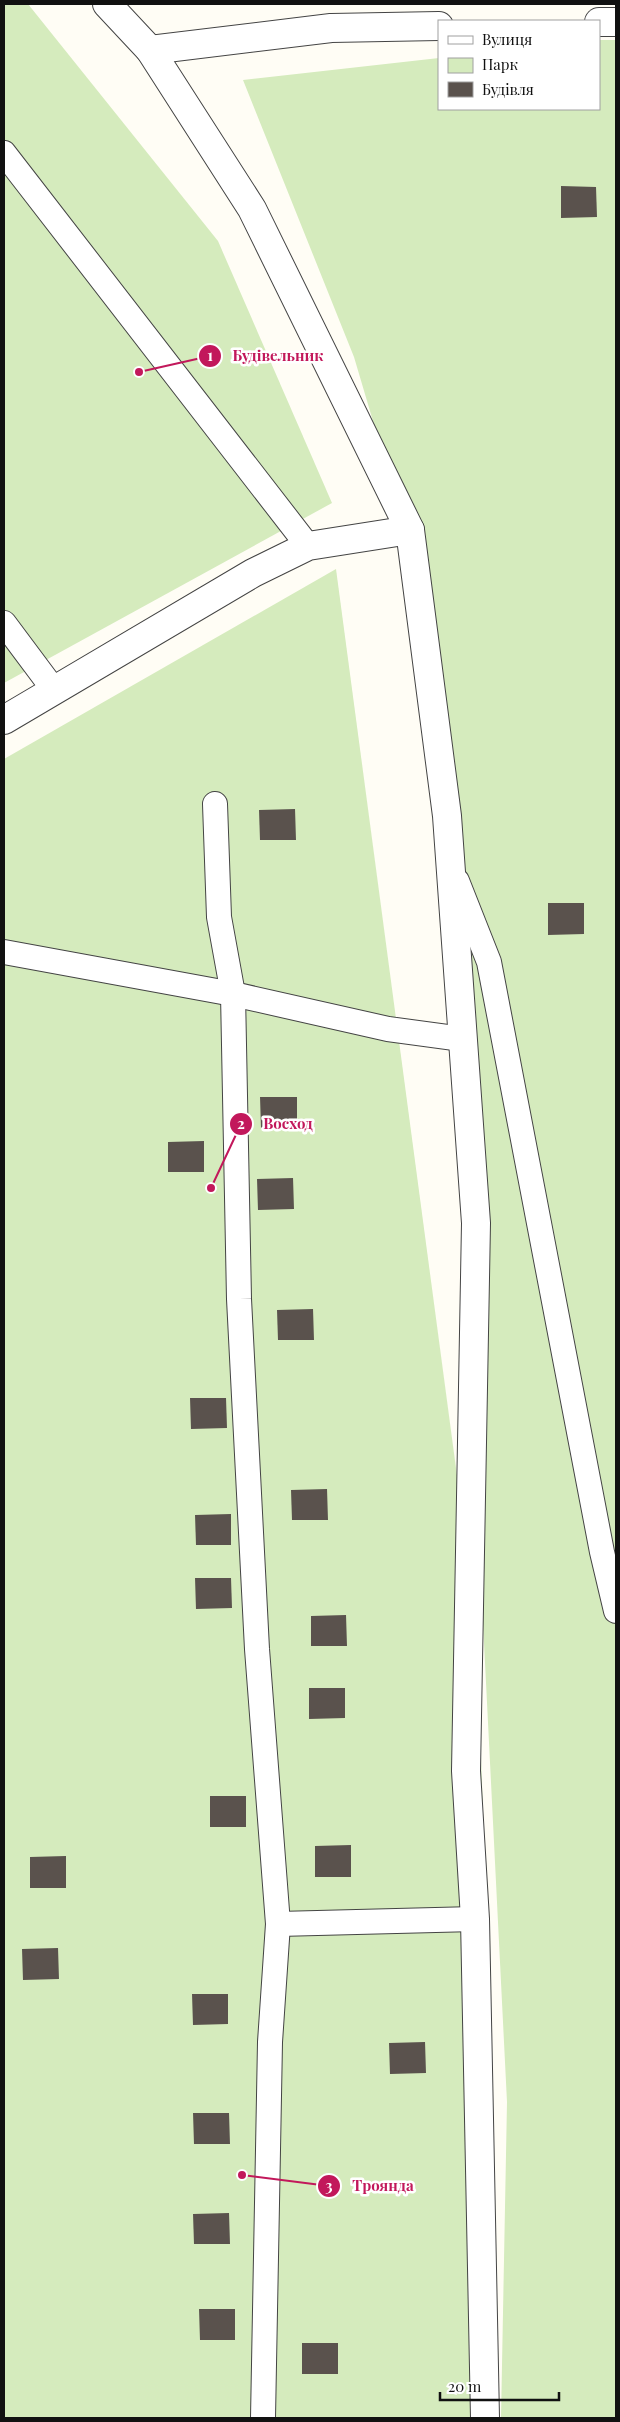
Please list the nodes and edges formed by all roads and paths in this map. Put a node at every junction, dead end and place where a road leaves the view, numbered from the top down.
1 (107, 4) edge
2 (600, 22) edge
3 (616, 22) edge
4 (438, 26) edge
5 (150, 50) junction
6 (4, 153) edge
7 (410, 530) junction
8 (308, 546) junction
9 (4, 623) edge
10 (54, 690) junction
11 (4, 720) edge
12 (215, 804) dead end
13 (446, 816) junction
14 (4, 952) edge
15 (233, 994) junction
16 (462, 1038) junction
17 (616, 1611) edge
18 (475, 1919) junction
19 (278, 1924) junction
20 (263, 2418) edge
21 (485, 2418) edge

1 - 5 street
2 - 3 street
4 - 5 street
5 - 7 street
6 - 8 lane
7 - 8 street
7 - 13 street
8 - 10 street
9 - 10 lane
10 - 11 street
12 - 15 lane
13 - 16 street
13 - 17 lane
14 - 15 lane
15 - 16 lane
15 - 19 lane
16 - 18 street
18 - 19 lane
18 - 21 street
19 - 20 lane

